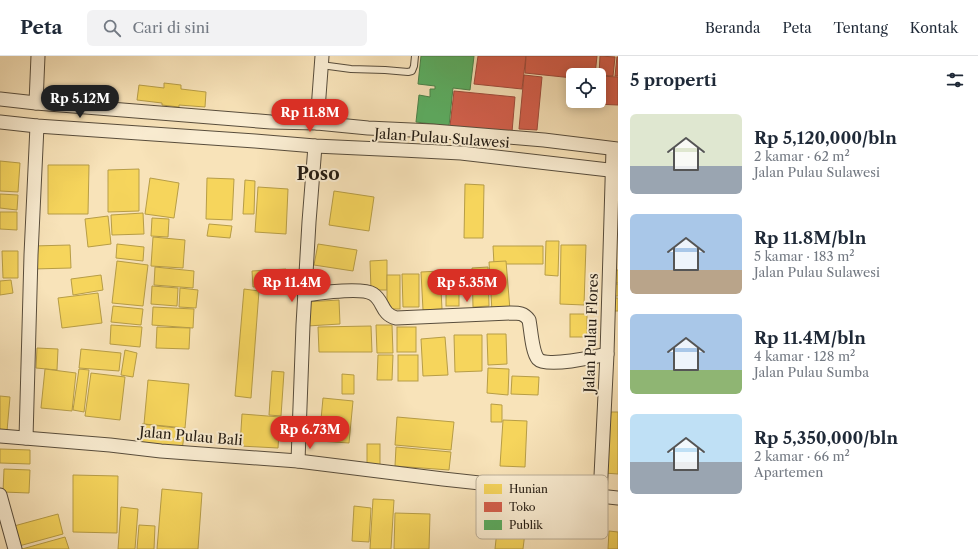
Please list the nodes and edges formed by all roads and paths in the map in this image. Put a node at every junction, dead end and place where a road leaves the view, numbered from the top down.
1 (38, 56) edge
2 (415, 56) edge
3 (321, 61) edge
4 (0, 99) edge
5 (36, 103) junction
6 (162, 113) junction
7 (0, 122) edge
8 (317, 123) junction
9 (36, 126) junction
10 (161, 134) junction
11 (315, 146) junction
12 (616, 149) edge
13 (615, 171) edge
14 (305, 295) junction
15 (608, 354) junction
16 (0, 436) edge
17 (26, 438) junction
18 (298, 461) junction
19 (601, 475) edge
20 (476, 483) edge
21 (0, 495) edge
22 (608, 497) edge
23 (618, 498) edge
24 (15, 549) edge

1 - 5 street
2 - 3 lane
3 - 8 street
4 - 5 street, Jalan Pulau Sulawesi
5 - 6 street, Jalan Pulau Sulawesi
6 - 8 street, Jalan Pulau Sulawesi
6 - 10 street
7 - 9 street, Jalan Pulau Sulawesi
8 - 12 street, Jalan Pulau Sulawesi
9 - 10 street, Jalan Pulau Sulawesi
9 - 17 street
10 - 11 street, Jalan Pulau Sulawesi
11 - 13 street, Jalan Pulau Sulawesi
11 - 14 street
12 - 13 street, Jalan Pulau Flores
13 - 15 street, Jalan Pulau Flores
14 - 15 street
14 - 18 street
15 - 19 street, Jalan Pulau Flores
16 - 17 street, Jalan Pulau Bali
17 - 18 street, Jalan Pulau Bali
18 - 20 street, Jalan Pulau Bali
21 - 24 street
22 - 23 street, Jalan Pulau Bali

